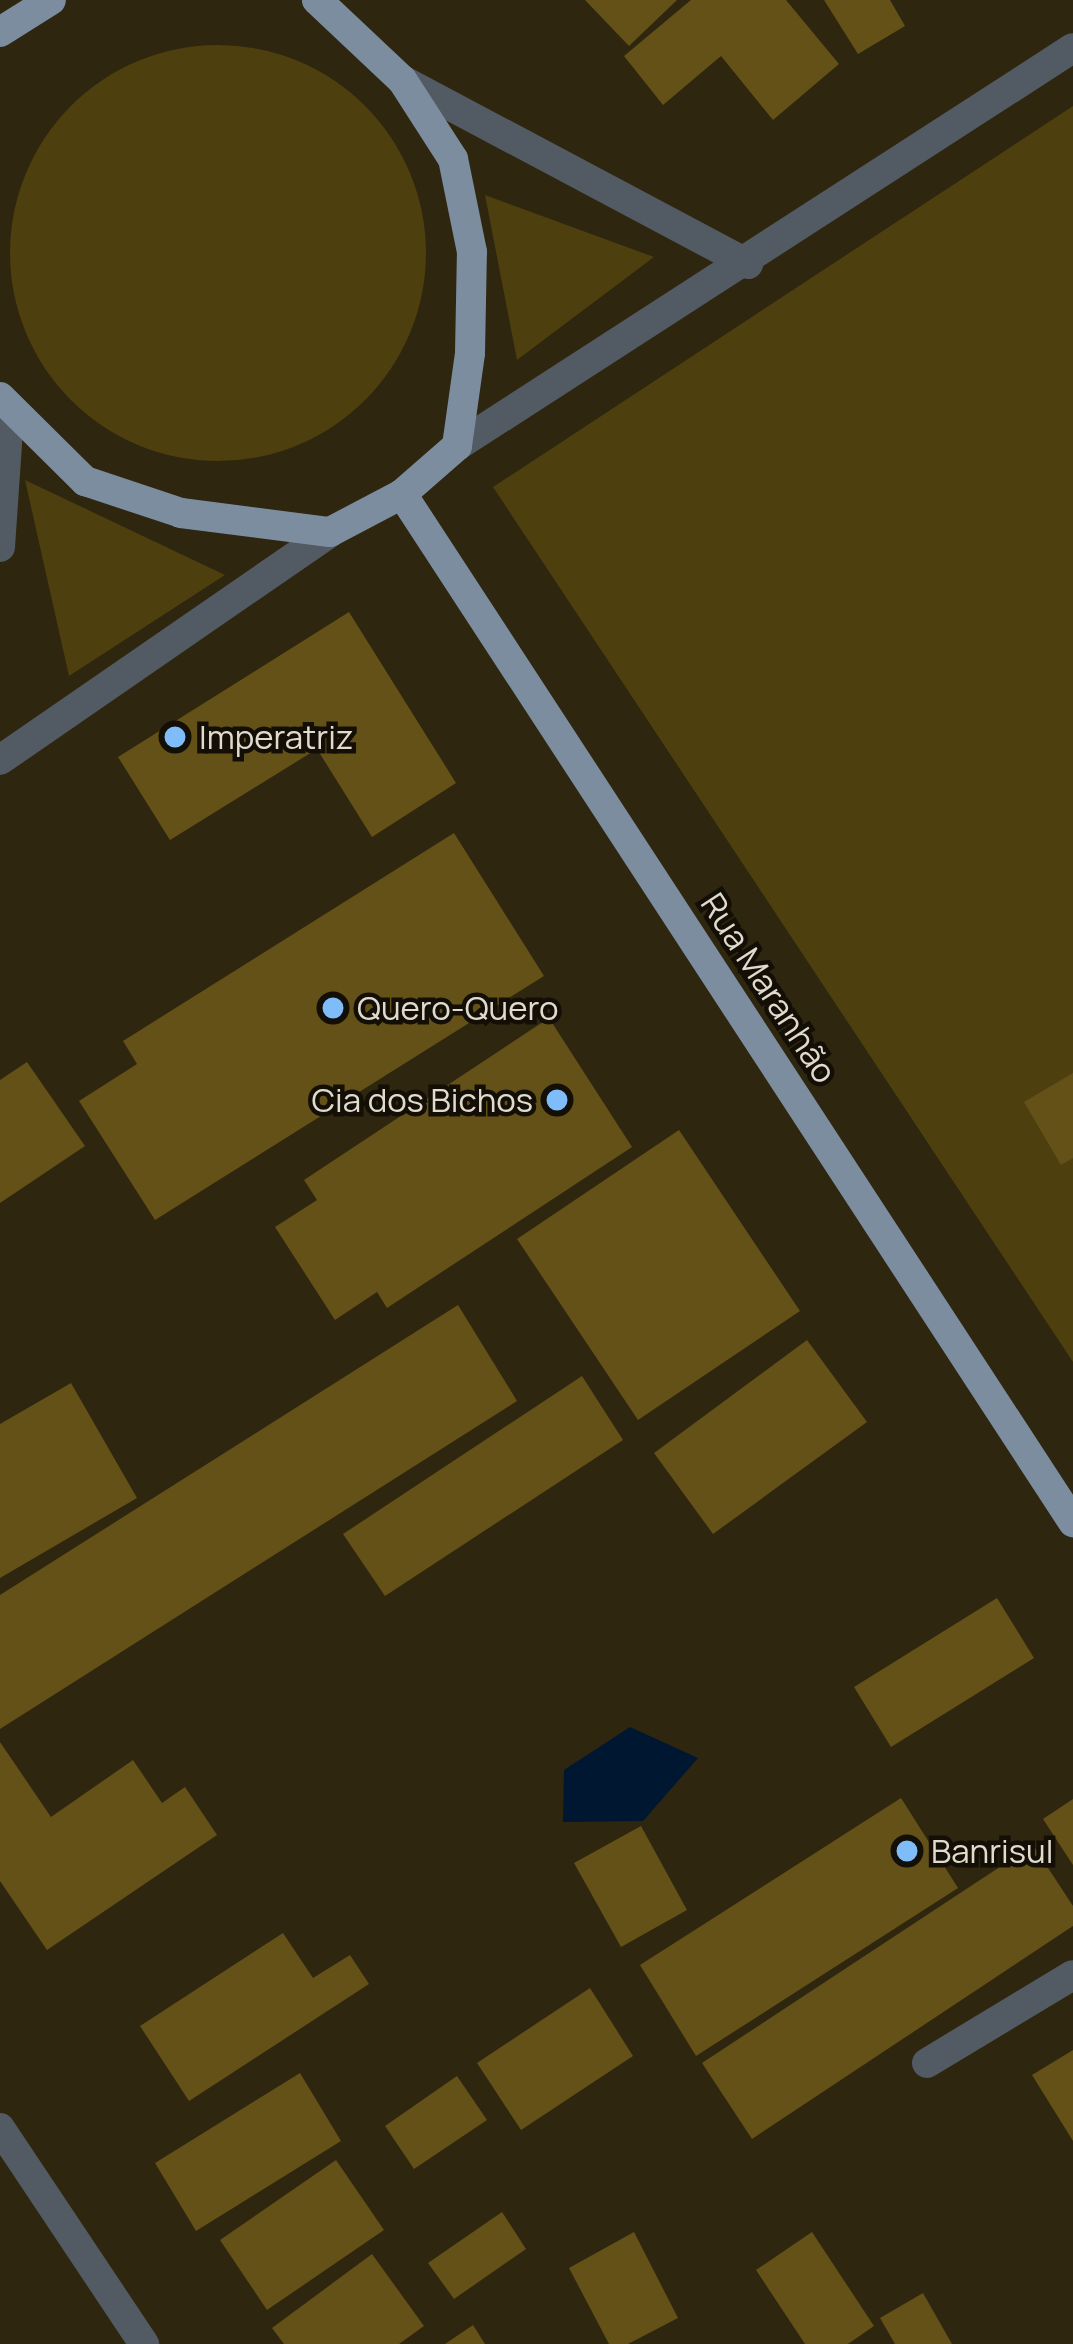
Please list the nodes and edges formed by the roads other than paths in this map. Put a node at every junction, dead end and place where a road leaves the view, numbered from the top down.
1 (51, 0) edge
2 (317, 0) edge
3 (0, 32) edge
4 (1073, 48) edge
5 (402, 80) junction
6 (748, 264) junction
7 (5, 405) edge
8 (457, 446) junction
9 (402, 494) junction
10 (331, 532) junction
11 (0, 547) edge
12 (0, 760) edge
13 (1073, 1522) edge
14 (1073, 1975) edge
15 (927, 2063) dead end
16 (0, 2128) edge
17 (144, 2344) edge

1 - 3 main road
2 - 5 main road
4 - 6 street
5 - 6 street
5 - 8 main road
6 - 8 street
7 - 10 main road
7 - 11 street
8 - 9 main road
9 - 10 main road
9 - 13 main road, Rua Maranhão
10 - 12 street
14 - 15 street
16 - 17 street

